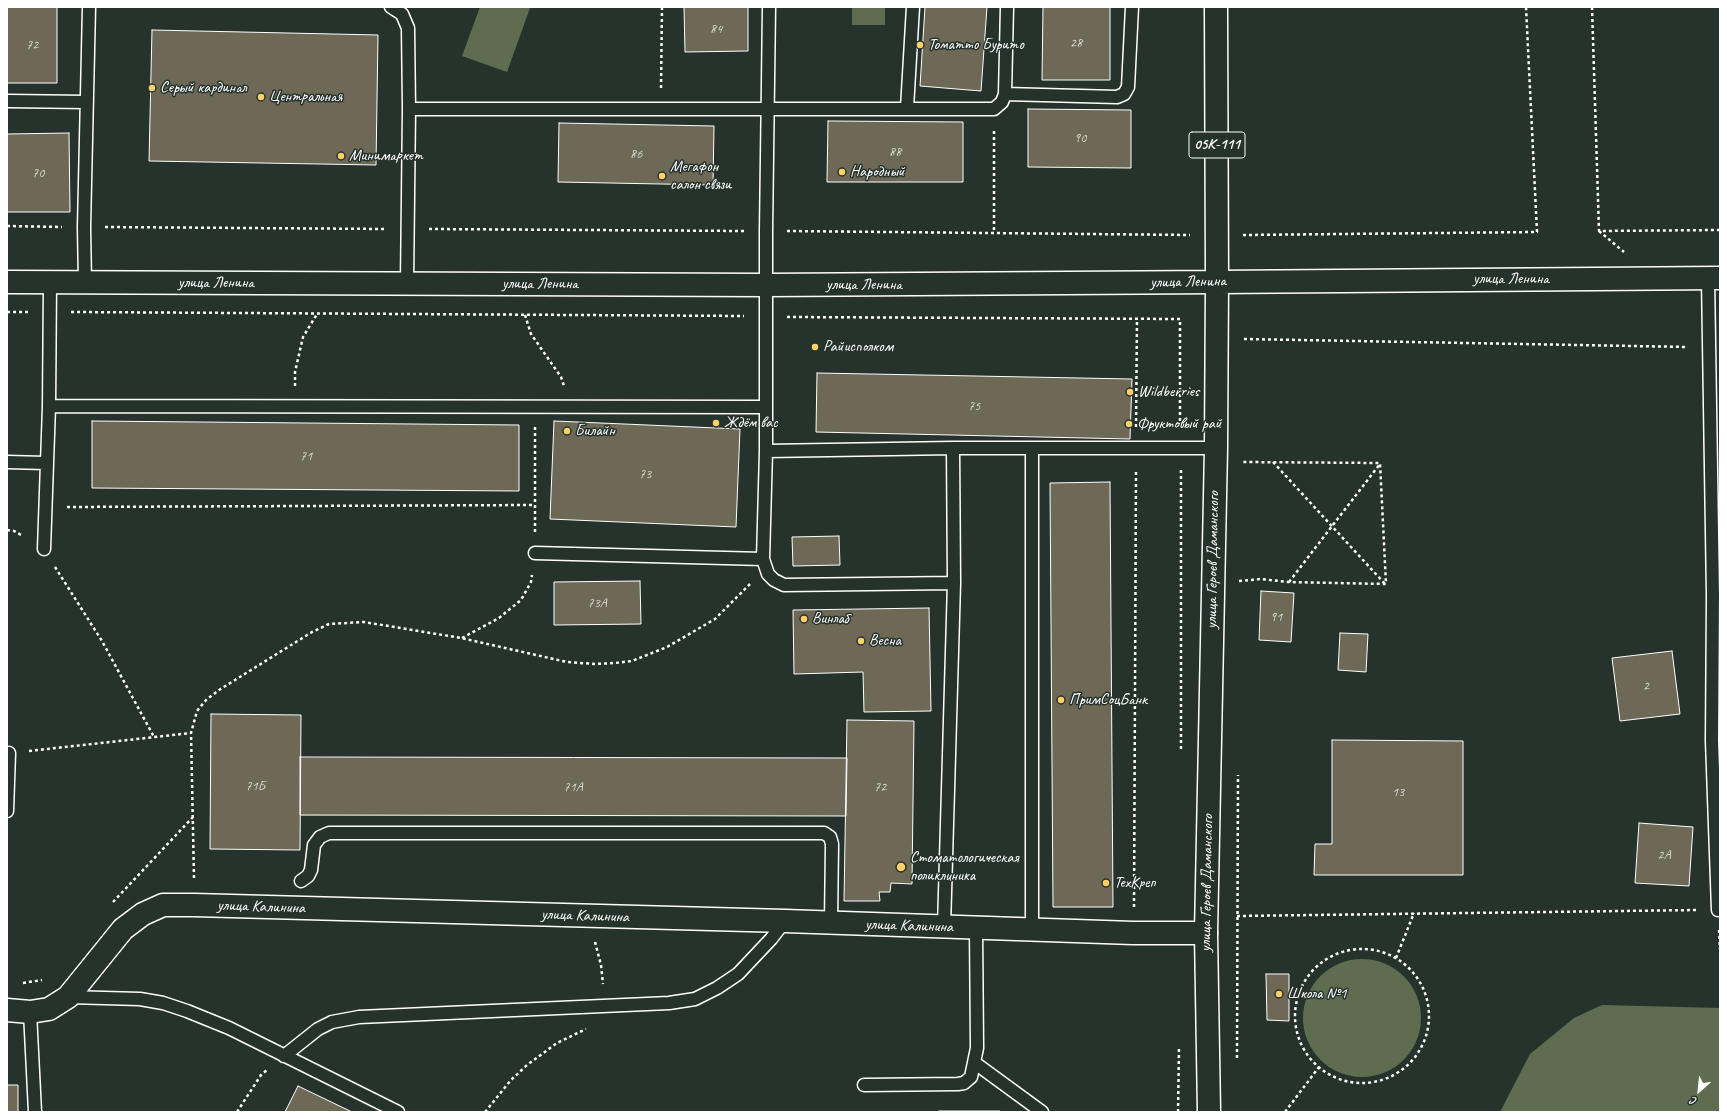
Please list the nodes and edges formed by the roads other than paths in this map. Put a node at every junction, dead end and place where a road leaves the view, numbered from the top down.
1 (88, 7) edge
2 (391, 7) edge
3 (769, 7) edge
4 (913, 7) edge
5 (1007, 7) edge
6 (1132, 7) edge
7 (1216, 7) edge
8 (1005, 94) junction
9 (7, 101) edge
10 (87, 102) junction
11 (907, 108) junction
12 (409, 109) junction
13 (767, 109) junction
14 (1714, 278) edge
15 (7, 282) edge
16 (50, 282) junction
17 (1217, 282) junction
18 (85, 283) junction
19 (406, 284) junction
20 (766, 285) junction
21 (49, 406) junction
22 (766, 407) junction
23 (953, 448) junction
24 (1216, 448) junction
25 (1032, 449) junction
26 (766, 451) junction
27 (7, 462) edge
28 (46, 463) junction
29 (44, 549) road end
30 (534, 553) road end
31 (764, 563) junction
32 (954, 583) junction
33 (1716, 741) edge
34 (9, 753) road end
35 (7, 811) edge
36 (1718, 842) edge
37 (300, 881) dead end
38 (1718, 910) road end
39 (785, 921) junction
40 (830, 923) junction
41 (944, 927) junction
42 (976, 928) junction
43 (1032, 929) junction
44 (1206, 933) junction
45 (68, 997) junction
46 (7, 1010) edge
47 (30, 1012) junction
48 (284, 1056) junction
49 (975, 1063) junction
50 (864, 1085) dead end
51 (35, 1112) edge
52 (398, 1112) edge
53 (1042, 1112) edge
54 (1209, 1112) edge

1 - 10 lane
2 - 12 lane
3 - 13 lane
4 - 11 lane
5 - 8 lane
6 - 8 lane
7 - 17 main road, улица Героев Даманского / 05К-111
8 - 11 lane
9 - 10 lane
10 - 18 lane
11 - 13 lane
12 - 13 lane
12 - 19 lane
13 - 20 lane
14 - 17 main road, улица Ленина
14 - 33 lane
15 - 16 main road, улица Ленина
16 - 18 main road, улица Ленина
16 - 21 lane
17 - 20 main road, улица Ленина
17 - 24 main road, улица Героев Даманского / 05К-111
18 - 19 main road, улица Ленина
19 - 20 main road, улица Ленина
20 - 22 lane
21 - 22 lane
21 - 28 lane
22 - 26 lane
23 - 25 lane
23 - 26 lane
23 - 32 lane
24 - 25 lane
24 - 44 main road, улица Героев Даманского / 05К-111
25 - 43 lane
26 - 31 lane
27 - 28 lane
28 - 29 lane
30 - 31 lane
31 - 32 lane
32 - 41 lane
33 - 36 lane
34 - 35 lane
36 - 38 lane
37 - 40 lane
39 - 40 main road, улица Калинина
39 - 45 main road, улица Калинина
39 - 48 lane
40 - 41 main road, улица Калинина
41 - 42 main road, улица Калинина
42 - 43 main road, улица Калинина
42 - 49 lane
43 - 44 main road, улица Калинина
44 - 54 main road, улица Героев Даманского / 05К-111
45 - 47 main road, улица Калинина
45 - 48 lane
46 - 47 main road, улица Калинина
47 - 51 lane
48 - 52 lane
49 - 50 lane
49 - 53 lane

